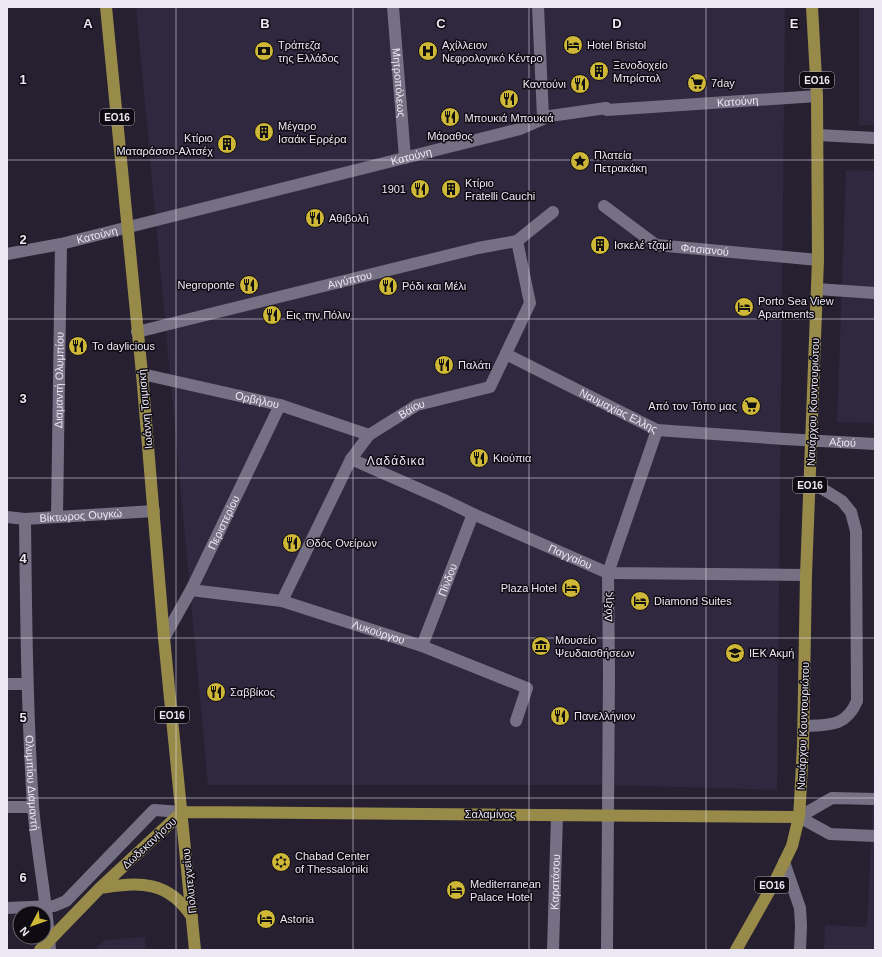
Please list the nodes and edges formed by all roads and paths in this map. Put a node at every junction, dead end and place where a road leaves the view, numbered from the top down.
1 (106, 7) edge
2 (393, 7) edge
3 (538, 7) edge
4 (812, 7) edge
5 (817, 96) junction
6 (543, 117) junction
7 (818, 135) junction
8 (875, 138) edge
9 (405, 158) junction
10 (604, 206) dead end
11 (553, 212) dead end
12 (127, 227) junction
13 (517, 241) junction
14 (61, 244) junction
15 (7, 254) edge
16 (818, 260) junction
17 (817, 289) junction
18 (875, 293) edge
19 (137, 332) junction
20 (506, 354) junction
21 (142, 374) junction
22 (280, 405) junction
23 (657, 430) junction
24 (369, 435) junction
25 (811, 441) junction
26 (875, 444) edge
27 (351, 459) junction
28 (810, 481) junction
29 (154, 511) junction
30 (473, 514) junction
31 (57, 516) junction
32 (7, 517) edge
33 (25, 519) junction
34 (608, 572) junction
35 (806, 575) junction
36 (191, 590) junction
37 (282, 601) junction
38 (164, 638) junction
39 (422, 646) junction
40 (7, 684) edge
41 (27, 684) junction
42 (516, 721) dead end
43 (804, 726) junction
44 (875, 799) edge
45 (7, 807) edge
46 (33, 807) junction
47 (182, 812) junction
48 (557, 815) junction
49 (608, 815) junction
50 (799, 817) junction
51 (875, 836) edge
52 (784, 862) junction
53 (100, 888) junction
54 (46, 905) edge
55 (52, 906) edge
56 (193, 918) junction
57 (49, 946) edge
58 (40, 950) edge
59 (195, 950) edge
60 (553, 950) edge
61 (607, 950) edge
62 (736, 950) edge
63 (800, 950) edge

1 - 12 main road, Ιωάννη Τσιμισκή / ΕΟ16
2 - 9 street, Μητροπόλεως
3 - 6 street
4 - 5 main road, Ναυάρχου Κουντουριώτου / ΕΟ16
5 - 6 street, Κατούνη
5 - 7 main road, Ναυάρχου Κουντουριώτου / ΕΟ16
6 - 9 street, Κατούνη
7 - 8 street
7 - 16 main road, Ναυάρχου Κουντουριώτου / ΕΟ16
9 - 12 street, Κατούνη
10 - 16 street, Φασιανού
11 - 13 street, Αιγύπτου
12 - 14 street, Κατούνη
12 - 19 main road, Ιωάννη Τσιμισκή / ΕΟ16
13 - 19 street, Αιγύπτου
13 - 20 street, Βάϊου
14 - 15 street, Κατούνη
14 - 31 street, Διαμαντή Ολυμπίου
16 - 17 main road, Ναυάρχου Κουντουριώτου / ΕΟ16
17 - 18 street
17 - 25 main road, Ναυάρχου Κουντουριώτου / ΕΟ16
19 - 21 main road, Ιωάννη Τσιμισκή / ΕΟ16
20 - 23 street, Ναυμαχίας Ελλης
20 - 24 street, Βάϊου
21 - 22 street, Ορβήλου
21 - 29 main road, Ιωάννη Τσιμισκή / ΕΟ16
22 - 24 street, Ορβήλου
22 - 36 street, Περιστερίου
23 - 25 street, Ναυμαχίας Ελλης
23 - 34 street, Δόξης
24 - 27 street, Βάϊου
25 - 26 street, Αξιού
25 - 28 main road, Ναυάρχου Κουντουριώτου / ΕΟ16
27 - 30 street, Παγγαίου
27 - 37 street, Βάϊου
28 - 35 main road, Ναυάρχου Κουντουριώτου / ΕΟ16
28 - 43 street
29 - 31 street, Βίκτωρος Ουγκώ
29 - 38 main road, Ιωάννη Τσιμισκή / ΕΟ16
30 - 34 street, Παγγαίου
30 - 39 street, Πίνδου
31 - 33 street, Βίκτωρος Ουγκώ
32 - 33 street, Βίκτωρος Ουγκώ
33 - 41 street, Ολυμπίου Διαμαντή
34 - 35 street, Παγγαίου
34 - 49 street, Δόξης
35 - 43 main road, Ναυάρχου Κουντουριώτου / ΕΟ16
36 - 37 street, Λυκούργου
36 - 38 street, Περιστερίου
37 - 39 street, Λυκούργου
38 - 47 main road, Ιωάννη Τσιμισκή / ΕΟ16
39 - 42 street, Λυκούργου
40 - 41 street
41 - 46 street, Ολυμπίου Διαμαντή
43 - 50 main road, Ναυάρχου Κουντουριώτου / ΕΟ16
44 - 50 street
45 - 46 street
46 - 54 street, Ολυμπίου Διαμαντή
47 - 48 main road, Σαλαμίνος
47 - 53 main road, Δωδεκανήσου
47 - 55 street, Δωδεκανήσου
47 - 56 main road, Πολυτεχνείου / ΕΟ16
48 - 49 main road, Σαλαμίνος
48 - 60 street, Καρατάσου
49 - 50 main road, Σαλαμίνος
49 - 61 street, Δόξης
50 - 51 street
50 - 52 main road, Ναυάρχου Κουντουριώτου / ΕΟ16
52 - 62 main road, Ναυάρχου Κουντουριώτου / ΕΟ16
52 - 63 street
53 - 56 main road
53 - 57 main road, Δωδεκανήσου
56 - 59 main road, Πολυτεχνείου / ΕΟ16
57 - 58 main road, Δωδεκανήσου

